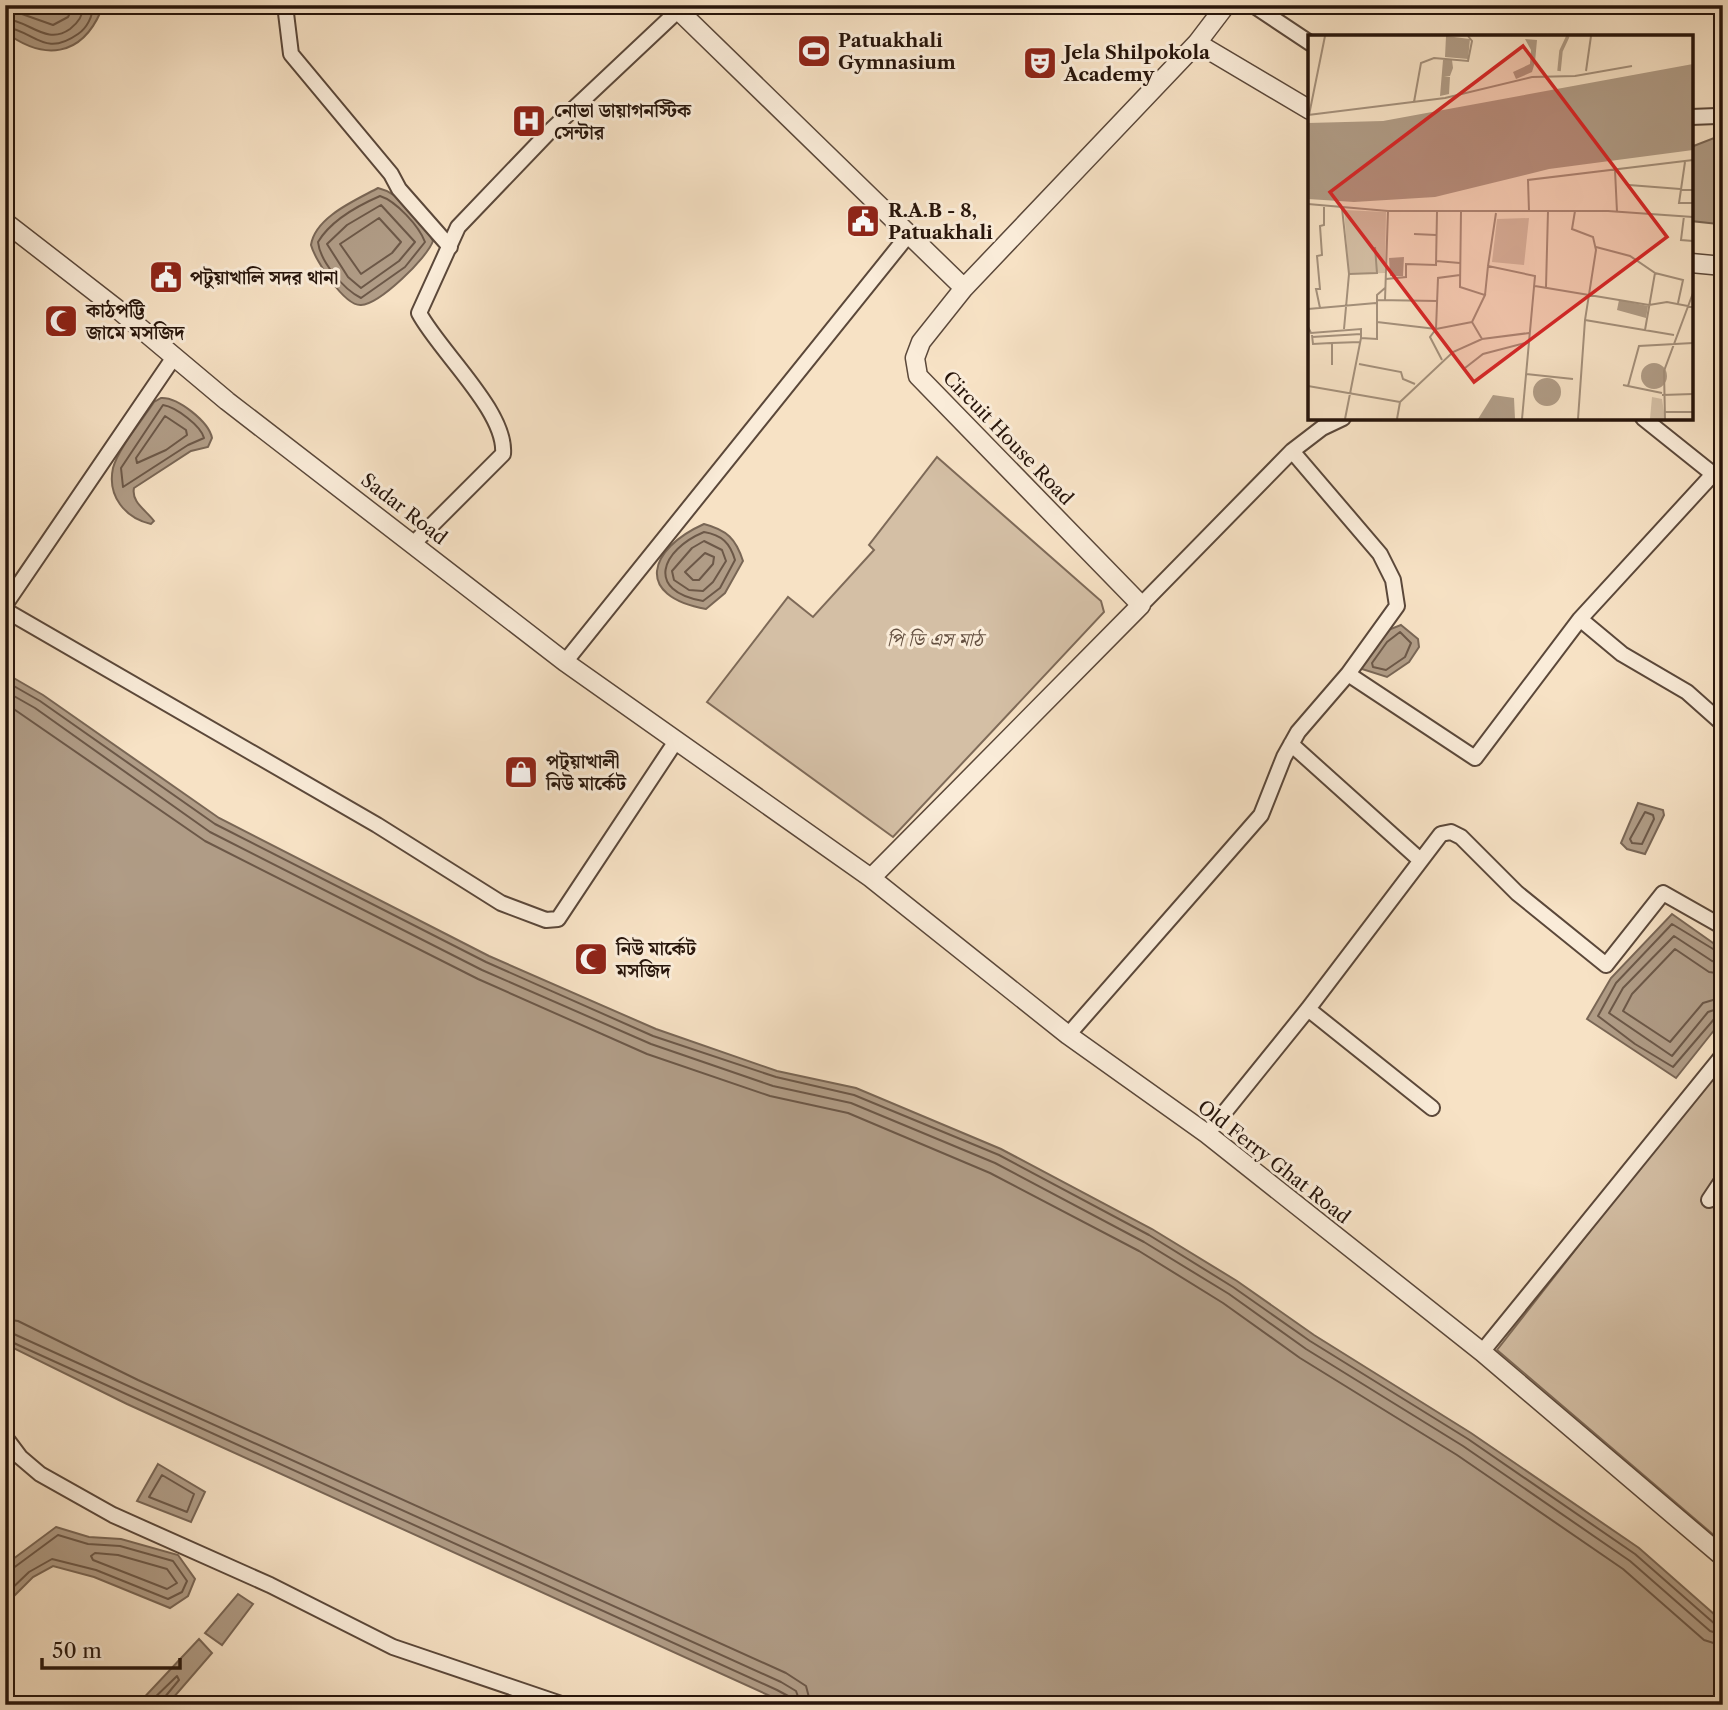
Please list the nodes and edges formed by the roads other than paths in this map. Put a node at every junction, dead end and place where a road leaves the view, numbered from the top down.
1 (285, 5) edge
2 (1226, 5) edge
3 (1253, 5) edge
4 (678, 7) edge
5 (1308, 42) edge
6 (1197, 43) junction
7 (1308, 109) edge
8 (1717, 116) dead end
9 (1693, 117) edge
10 (5, 222) edge
11 (908, 234) junction
12 (450, 247) junction
13 (1693, 263) edge
14 (1723, 266) edge
15 (964, 288) junction
16 (174, 357) junction
17 (1339, 420) edge
18 (1646, 420) edge
19 (1292, 452) junction
20 (1720, 475) edge
21 (414, 543) junction
22 (1141, 605) junction
23 (5, 608) edge
24 (1580, 620) junction
25 (565, 662) junction
26 (1348, 674) junction
27 (1723, 724) edge
28 (676, 741) junction
29 (1291, 744) junction
30 (787, 817) joint
31 (1419, 859) junction
32 (872, 878) junction
33 (1723, 927) edge
34 (1308, 1009) junction
35 (1068, 1035) junction
36 (1723, 1055) edge
37 (1432, 1108) dead end
38 (1207, 1134) junction
39 (1723, 1179) edge
40 (1709, 1200) dead end
41 (1482, 1352) junction
42 (5, 1437) edge
43 (1723, 1557) edge
44 (564, 1705) edge

1 - 12 street
2 - 6 street, Circuit House Road
3 - 5 street
4 - 11 street
4 - 12 street
6 - 7 street
6 - 15 street, Circuit House Road
8 - 9 street
10 - 16 street, Sadar Road
11 - 15 street
11 - 25 street
12 - 21 street
13 - 14 street
15 - 22 street, Circuit House Road
16 - 21 street, Sadar Road
16 - 23 street
17 - 19 street
18 - 20 street
19 - 22 street
19 - 26 street
20 - 24 street
21 - 25 street, Sadar Road
22 - 32 street
23 - 28 street
24 - 26 street
24 - 27 street
25 - 28 street, Sadar Road
26 - 29 street
28 - 30 street, Sadar Road
29 - 31 street
29 - 35 street
30 - 32 street, Old Ferry Ghat Road
31 - 33 street
31 - 34 street
32 - 35 street, Old Ferry Ghat Road
34 - 37 street
34 - 38 street
35 - 38 street, Old Ferry Ghat Road
36 - 41 street
38 - 41 street, Old Ferry Ghat Road
39 - 40 street
41 - 43 street, Old Ferry Ghat Road
42 - 44 street

